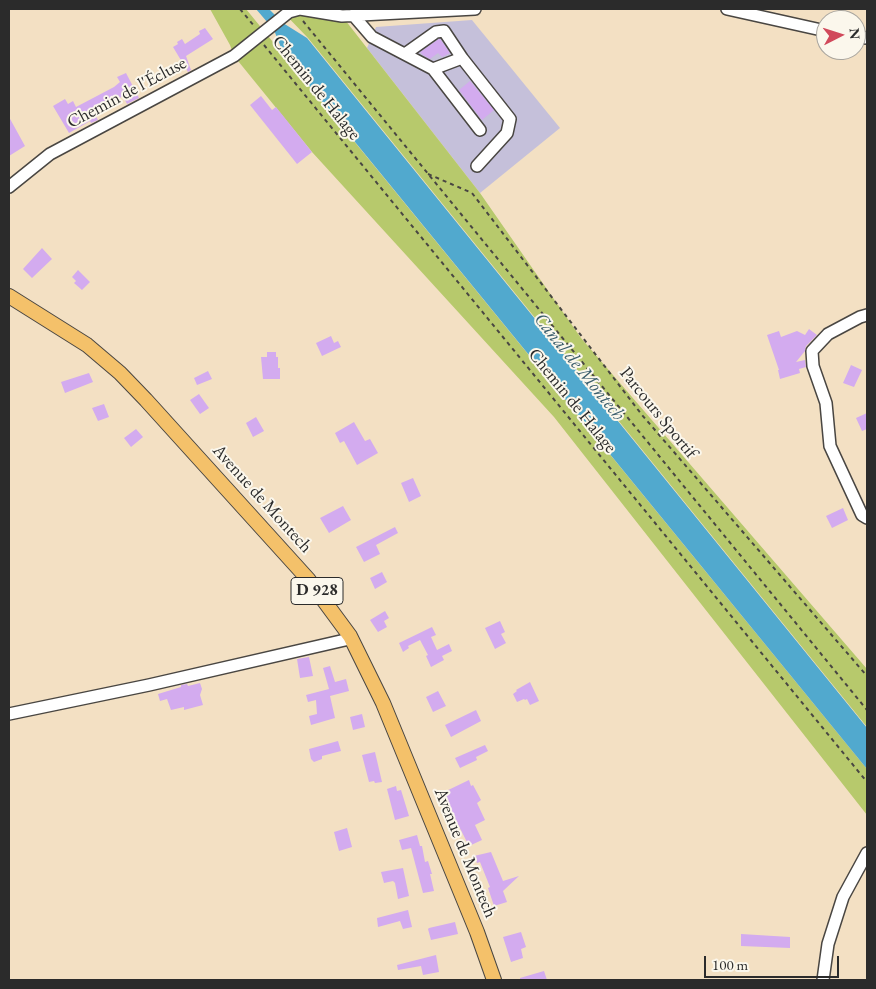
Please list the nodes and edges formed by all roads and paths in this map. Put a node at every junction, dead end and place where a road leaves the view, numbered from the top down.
1 (240, 9) edge
2 (300, 9) edge
3 (475, 9) edge
4 (728, 9) edge
5 (353, 15) junction
6 (816, 29) edge
7 (261, 34) junction
8 (405, 54) junction
9 (462, 58) junction
10 (432, 69) junction
11 (480, 130) dead end
12 (477, 166) dead end
13 (427, 174) junction
14 (9, 187) edge
15 (9, 296) edge
16 (867, 315) edge
17 (867, 518) edge
18 (350, 636) junction
19 (867, 676) edge
20 (867, 710) edge
21 (9, 714) edge
22 (867, 782) edge
23 (867, 853) edge
24 (494, 980) edge
25 (823, 980) edge

1 - 7 path, Chemin de Halage
2 - 5 street
2 - 7 street, Chemin de l'Écluse
2 - 13 path, Chemin de Halage
3 - 5 street
4 - 6 street
5 - 8 street
7 - 14 street, Chemin de l'Écluse
7 - 22 path, Chemin de Halage
8 - 9 street
8 - 10 street
9 - 10 street
9 - 12 street
10 - 11 street
13 - 19 path, Parcours Sportif
13 - 20 path, Chemin de Halage
15 - 18 main road, Avenue de Montech / D 928
16 - 17 street
18 - 21 street
18 - 24 main road, Avenue de Montech / D 928
23 - 25 street

